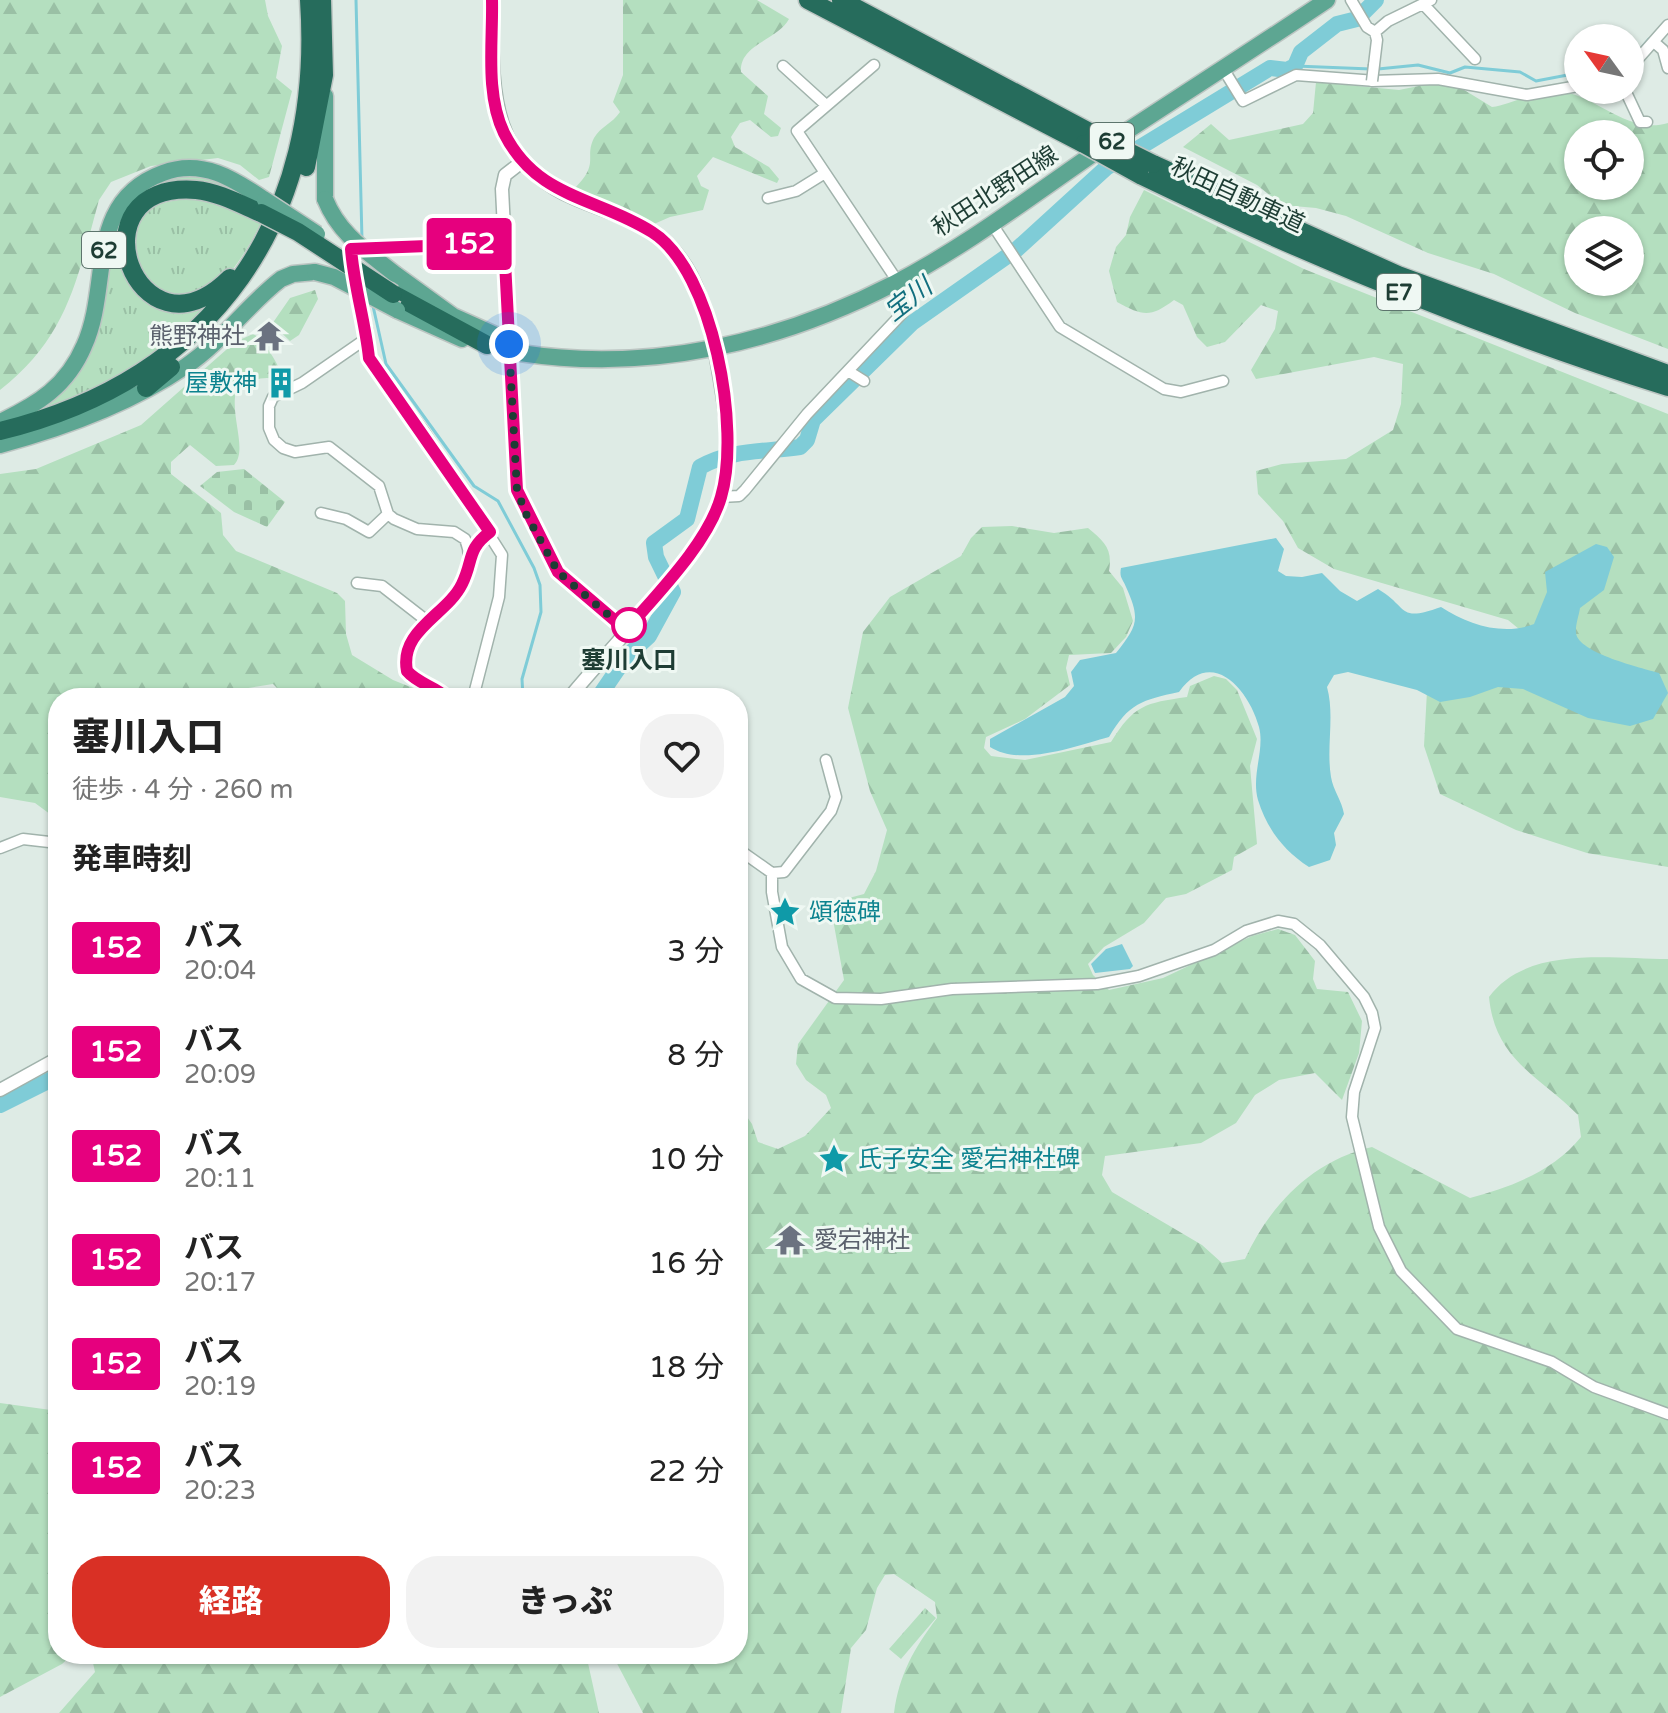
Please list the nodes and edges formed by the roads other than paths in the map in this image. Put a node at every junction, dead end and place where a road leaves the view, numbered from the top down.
1 (309, 0) edge
2 (322, 0) edge
3 (492, 0) edge
4 (808, 0) edge
5 (841, 0) edge
6 (1327, 0) edge
7 (1353, 3) edge
8 (1428, 3) edge
9 (1375, 32) junction
10 (1661, 34) edge
11 (1644, 53) edge
12 (1475, 59) dead end
13 (874, 65) dead end
14 (783, 66) dead end
15 (1668, 68) edge
16 (1224, 70) junction
17 (324, 75) junction
18 (1374, 81) junction
19 (1564, 88) edge
20 (1632, 104) edge
21 (826, 105) junction
22 (1647, 122) dead end
23 (1090, 140) junction
24 (523, 161) junction
25 (1147, 169) junction
26 (825, 173) junction
27 (768, 198) dead end
28 (266, 213) junction
29 (992, 224) junction
30 (504, 243) junction
31 (897, 282) junction
32 (396, 291) junction
33 (367, 338) junction
34 (496, 343) joint
35 (714, 348) junction
36 (848, 371) junction
37 (1668, 374) edge
38 (864, 381) dead end
39 (1223, 381) dead end
40 (1668, 387) edge
41 (146, 388) junction
42 (0, 422) edge
43 (0, 431) edge
44 (0, 445) edge
45 (721, 497) junction
46 (321, 513) dead end
47 (388, 514) junction
48 (490, 532) junction
49 (470, 550) junction
50 (357, 583) dead end
51 (427, 621) junction
52 (626, 630) junction
53 (432, 688) edge
54 (475, 688) edge
55 (577, 688) edge
56 (826, 760) dead end
57 (48, 842) edge
58 (0, 848) edge
59 (748, 856) edge
60 (772, 873) junction
61 (48, 1064) edge
62 (0, 1090) edge
63 (1668, 1414) edge

1 - 28 highway
2 - 17 highway
3 - 24 street
4 - 23 highway, 秋田自動車道 / E7
5 - 23 highway, 秋田自動車道 / E7
6 - 16 main road, 秋田北野田線 / 62
7 - 9 street
8 - 9 street
8 - 12 street
9 - 18 street, bridge
10 - 11 street
10 - 15 street
13 - 21 street
14 - 21 street
16 - 18 street
16 - 29 main road, 秋田北野田線 / 62
17 - 32 main road, bridge
17 - 41 highway
18 - 19 street
20 - 22 street
21 - 26 street
23 - 25 highway, 秋田自動車道 / E7, bridge
24 - 30 street
24 - 35 street
25 - 37 highway, 秋田自動車道 / E7
25 - 40 highway, 秋田自動車道 / E7
26 - 27 street
26 - 31 street
28 - 28 highway
28 - 32 highway, bridge
28 - 42 main road, 62
28 - 43 highway
29 - 31 main road, 秋田北野田線 / 62
29 - 39 street
30 - 33 street
30 - 52 street
31 - 35 main road, 秋田北野田線 / 62
31 - 36 street
32 - 34 highway
32 - 41 main road, bridge
33 - 47 street
33 - 48 street
34 - 35 main road, 秋田北野田線 / 62, bridge
35 - 45 street
36 - 38 street
36 - 45 street
41 - 44 main road
45 - 52 street
46 - 47 street
47 - 49 street
48 - 49 street
48 - 54 street
49 - 51 street
50 - 51 street
51 - 53 street
52 - 55 street
56 - 60 street
57 - 58 street
59 - 60 street
60 - 63 street
61 - 62 street

